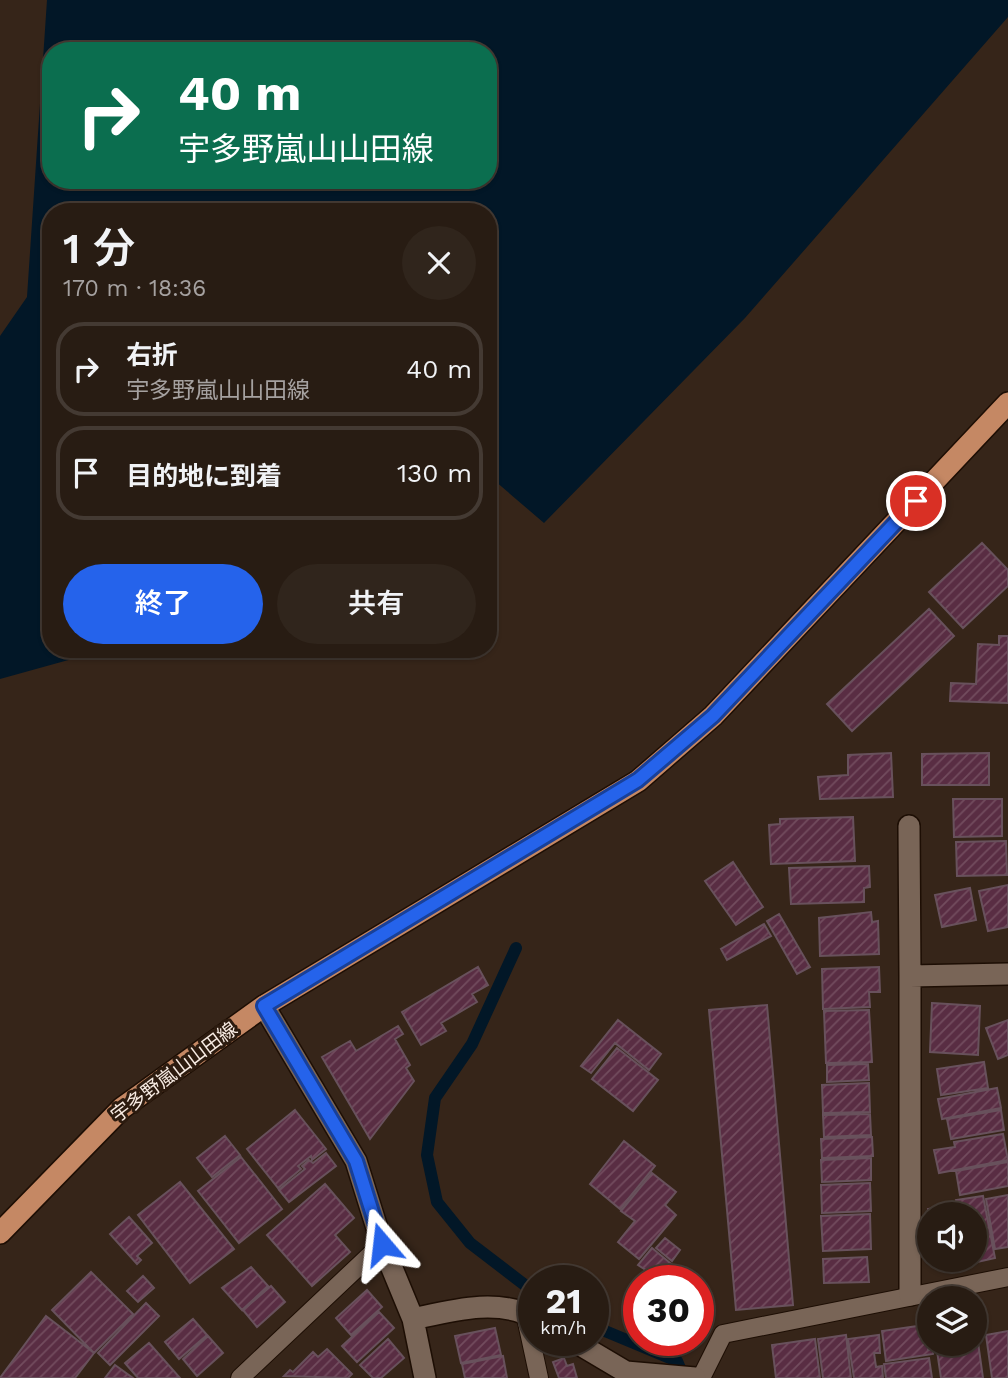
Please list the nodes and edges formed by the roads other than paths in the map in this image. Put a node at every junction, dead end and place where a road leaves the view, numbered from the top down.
1 (1008, 402) edge
2 (909, 826) dead end
3 (1008, 974) edge
4 (910, 976) junction
5 (264, 1006) junction
6 (0, 1233) edge
7 (382, 1244) junction
8 (1008, 1277) edge
9 (910, 1295) junction
10 (518, 1313) edge
11 (413, 1319) junction
12 (536, 1356) edge
13 (599, 1356) edge
14 (240, 1378) edge
15 (425, 1378) edge
16 (539, 1378) edge
17 (695, 1378) edge
18 (701, 1378) edge

1 - 5 main road, 宇多野嵐山山田線
2 - 4 street
3 - 4 street
4 - 9 street
5 - 6 main road, 宇多野嵐山山田線
5 - 7 street
7 - 11 street
7 - 14 lane
8 - 9 lane
9 - 18 lane
10 - 11 street
11 - 15 street
12 - 16 lane
13 - 17 street

